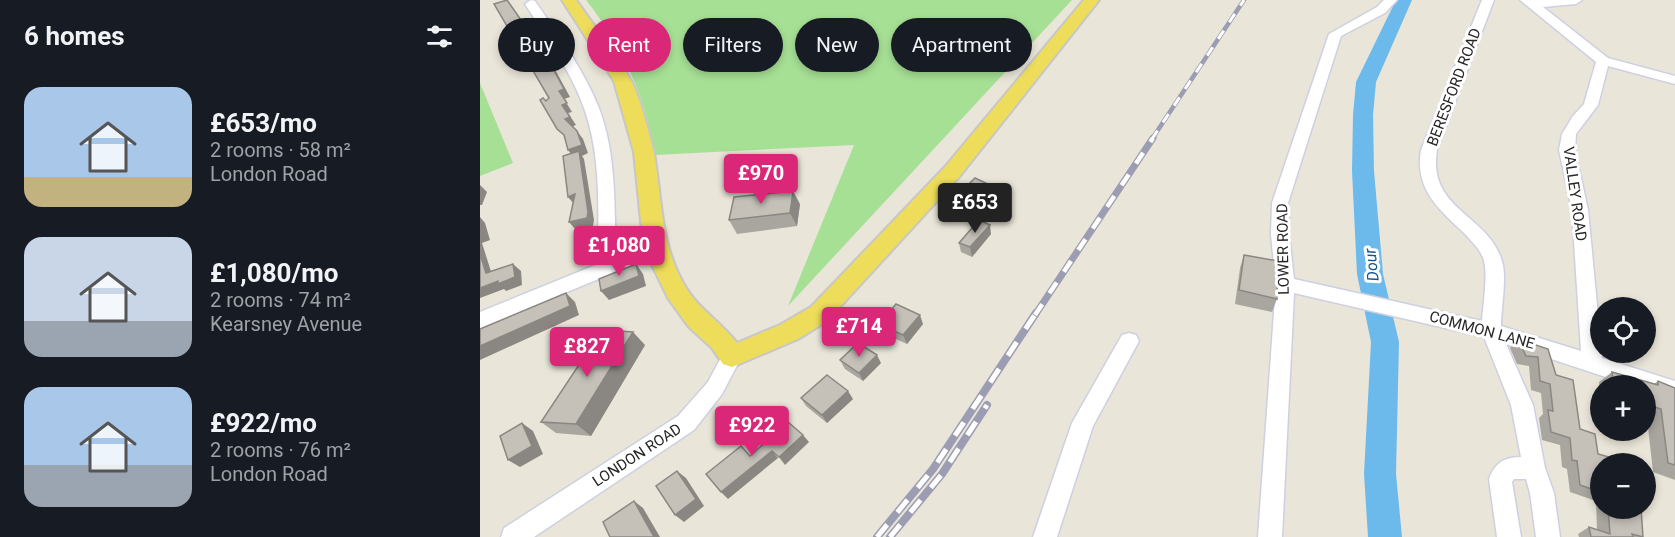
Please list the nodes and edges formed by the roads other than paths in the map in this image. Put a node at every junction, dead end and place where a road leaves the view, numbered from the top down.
1 (568, 0) edge
2 (1092, 0) edge
3 (1390, 0) edge
4 (1488, 0) edge
5 (1576, 0) edge
6 (1529, 2) edge
7 (531, 4) dead end
8 (1603, 61) junction
9 (1675, 80) edge
10 (658, 251) junction
11 (607, 268) junction
12 (1284, 284) junction
13 (480, 320) edge
14 (1491, 331) junction
15 (1590, 337) edge
16 (1129, 341) dead end
17 (732, 356) junction
18 (1590, 361) edge
19 (1595, 363) edge
20 (1675, 390) edge
21 (1534, 468) junction
22 (513, 537) edge
23 (1045, 537) edge
24 (1270, 537) edge
25 (1509, 537) edge
26 (1548, 537) edge

1 - 10 main road
2 - 17 main road
3 - 12 street, LOWER ROAD
4 - 14 street, BERESFORD ROAD
5 - 6 street
6 - 8 street
7 - 11 street
8 - 9 street
8 - 15 street, VALLEY ROAD
10 - 11 street
10 - 17 main road
11 - 13 street
12 - 14 street, COMMON LANE
12 - 24 street, LOWER ROAD
14 - 18 street, COMMON LANE
14 - 21 street
16 - 23 street
17 - 22 street, LONDON ROAD
19 - 20 street, COMMON LANE
21 - 25 street
21 - 26 street

